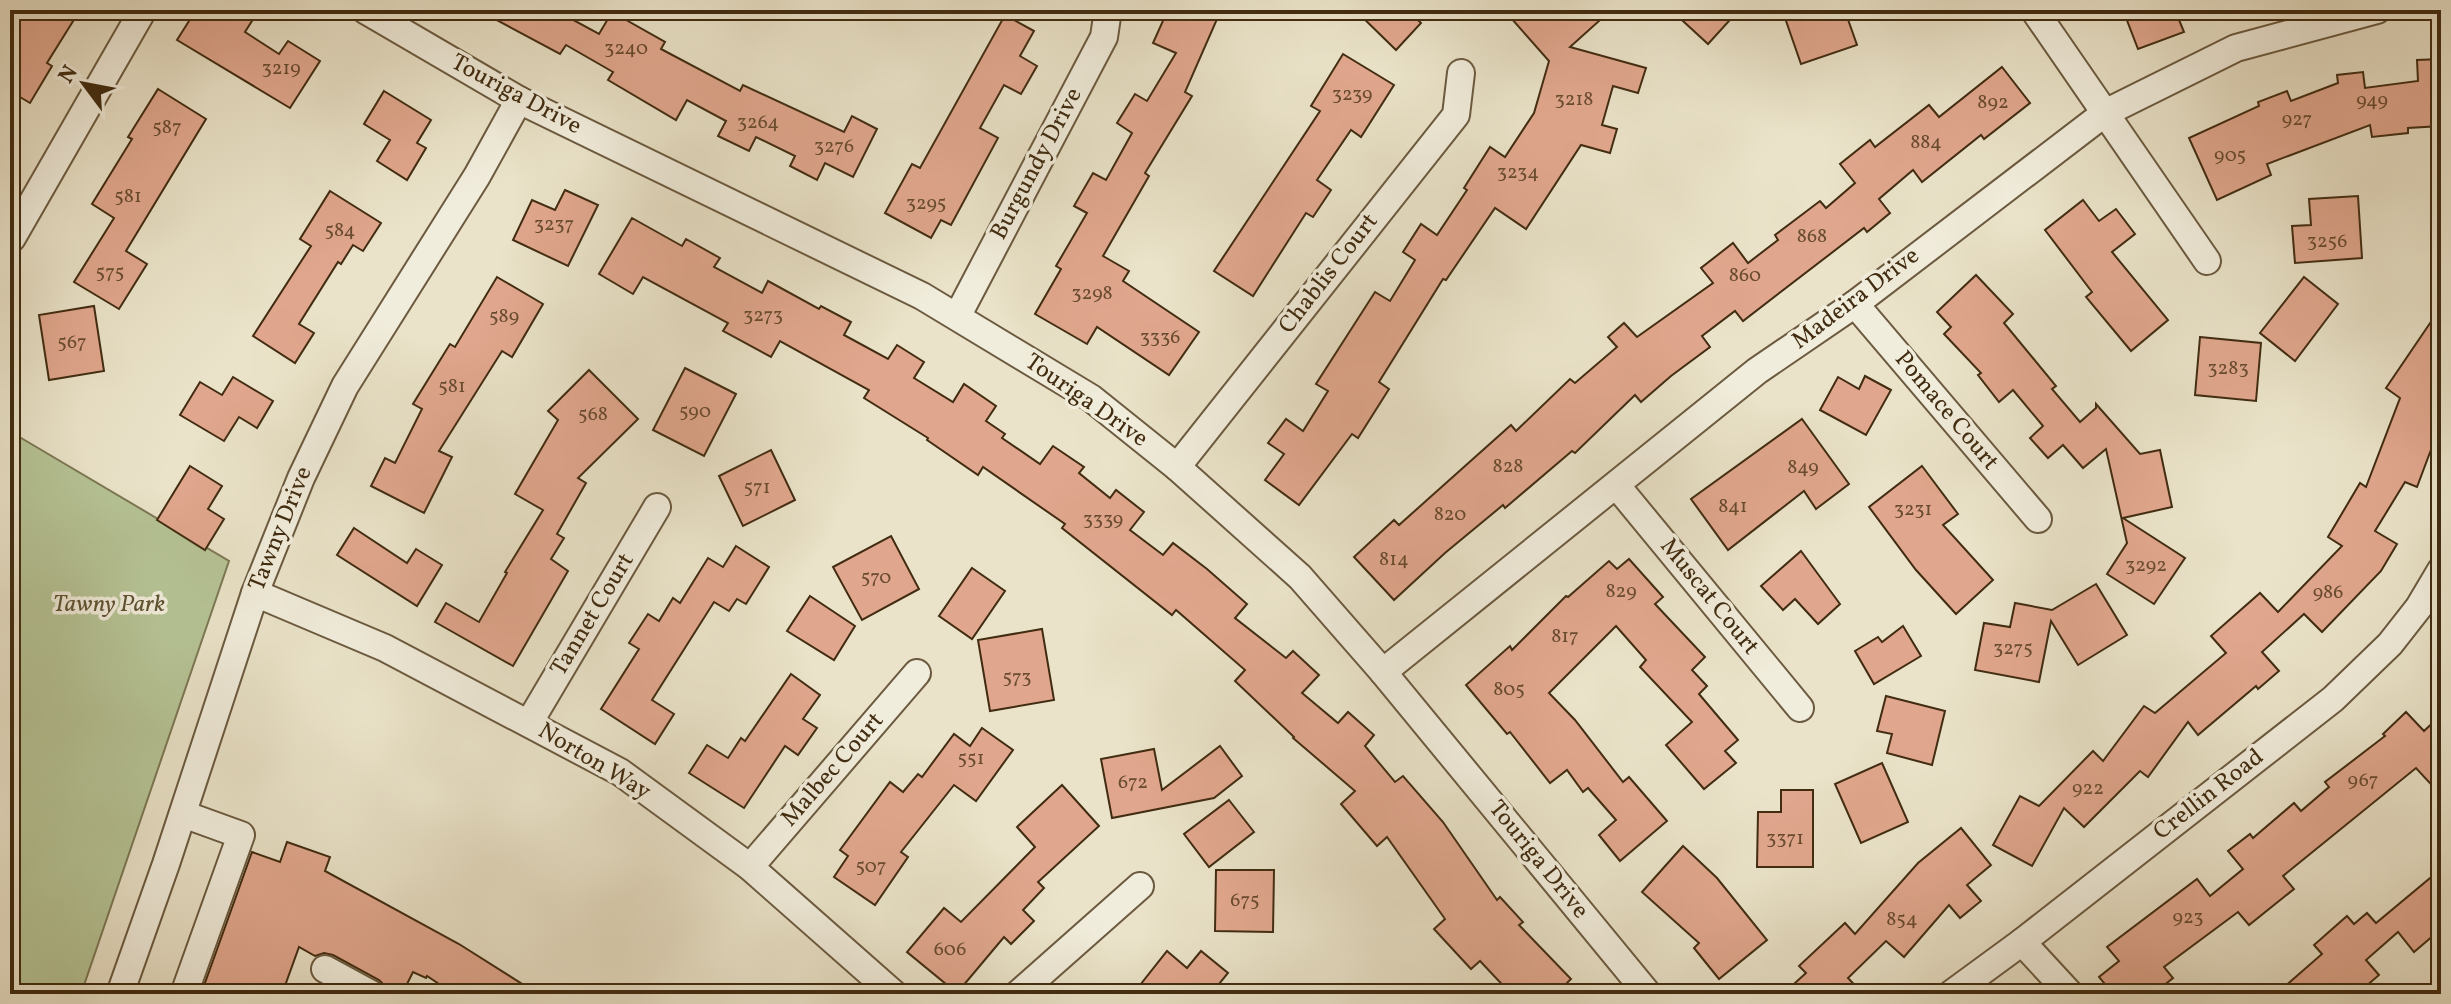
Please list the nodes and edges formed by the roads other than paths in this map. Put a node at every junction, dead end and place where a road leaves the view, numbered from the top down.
1 (143, 10) edge
2 (365, 10) edge
3 (1108, 10) edge
4 (2034, 10) edge
5 (2377, 10) edge
6 (1461, 73) dead end
7 (519, 100) junction
8 (2105, 113) junction
9 (12, 238) edge
10 (2207, 261) dead end
11 (1855, 304) junction
12 (958, 315) junction
13 (1177, 467) junction
14 (1617, 486) junction
15 (657, 507) dead end
16 (2038, 519) dead end
17 (2441, 570) edge
18 (255, 593) junction
19 (1383, 672) junction
20 (917, 673) dead end
21 (1800, 708) dead end
22 (529, 723) junction
23 (183, 814) junction
24 (750, 867) junction
25 (1140, 886) dead end
26 (2022, 942) junction
27 (325, 969) dead end
28 (120, 994) edge
29 (184, 994) edge
30 (371, 994) edge
31 (894, 994) edge
32 (1018, 994) edge
33 (1648, 994) edge
34 (1951, 994) edge
35 (2070, 994) edge

1 - 9 street
2 - 7 street, Touriga Drive
3 - 12 street, Burgundy Drive
4 - 8 street
5 - 8 street, Madeira Drive
6 - 13 street, Chablis Court
7 - 12 street, Touriga Drive
7 - 18 street, Tawny Drive
8 - 10 street
8 - 11 street, Madeira Drive
11 - 14 street, Madeira Drive
11 - 16 street, Pomace Court
12 - 13 street, Touriga Drive
13 - 19 street, Touriga Drive
14 - 19 street, Madeira Drive
14 - 21 street, Muscat Court
15 - 22 street, Tannet Court
17 - 26 street, Crellin Road
18 - 22 street, Norton Way
18 - 23 street, Tawny Drive
19 - 33 street, Touriga Drive
20 - 24 street, Malbec Court
22 - 24 street, Norton Way
23 - 28 street, Tawny Drive
23 - 29 street
24 - 31 street, Norton Way
25 - 32 street
26 - 34 street, Crellin Road
26 - 35 street
27 - 30 street

